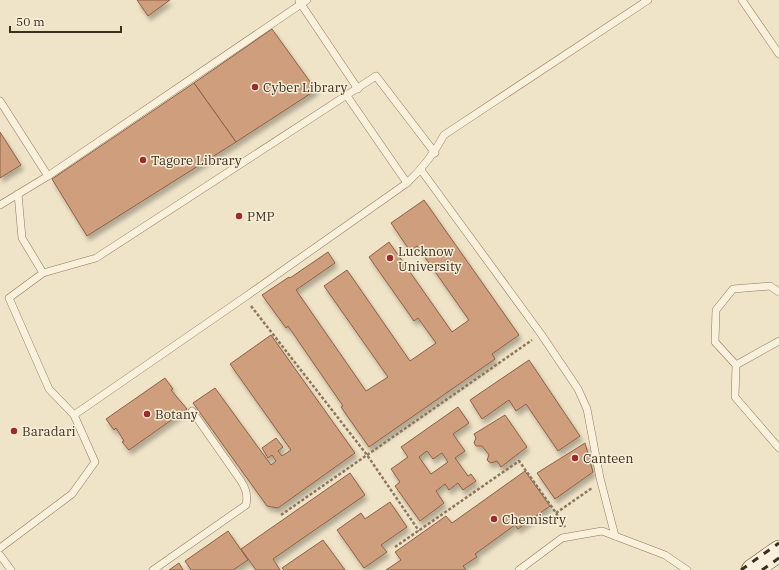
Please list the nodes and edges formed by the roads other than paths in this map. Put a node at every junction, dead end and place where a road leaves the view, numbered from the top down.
1 (648, 0) edge
2 (742, 0) edge
3 (302, 1) edge
4 (779, 54) edge
5 (358, 89) junction
6 (347, 96) junction
7 (0, 101) edge
8 (435, 153) junction
9 (421, 170) junction
10 (48, 176) junction
11 (407, 183) junction
12 (18, 194) junction
13 (0, 205) edge
14 (43, 273) junction
15 (779, 292) edge
16 (779, 341) edge
17 (736, 364) junction
18 (192, 411) dead end
19 (74, 415) junction
20 (779, 448) edge
21 (615, 536) junction
22 (0, 548) edge
23 (779, 551) edge
24 (0, 555) edge
25 (12, 570) edge
26 (153, 570) edge
27 (519, 570) edge
28 (687, 570) edge
29 (752, 570) edge

1 - 8 lane
2 - 4 lane
3 - 5 lane
3 - 10 lane
5 - 6 lane
5 - 8 lane
6 - 11 lane
6 - 14 lane
7 - 10 lane
8 - 9 lane
9 - 11 lane
9 - 21 lane
10 - 12 lane
11 - 19 lane
12 - 13 lane
12 - 14 lane
14 - 19 lane
15 - 17 lane
16 - 17 lane
17 - 20 lane
18 - 26 lane
19 - 22 lane
21 - 27 lane
21 - 28 lane
23 - 29 main road
24 - 25 lane

